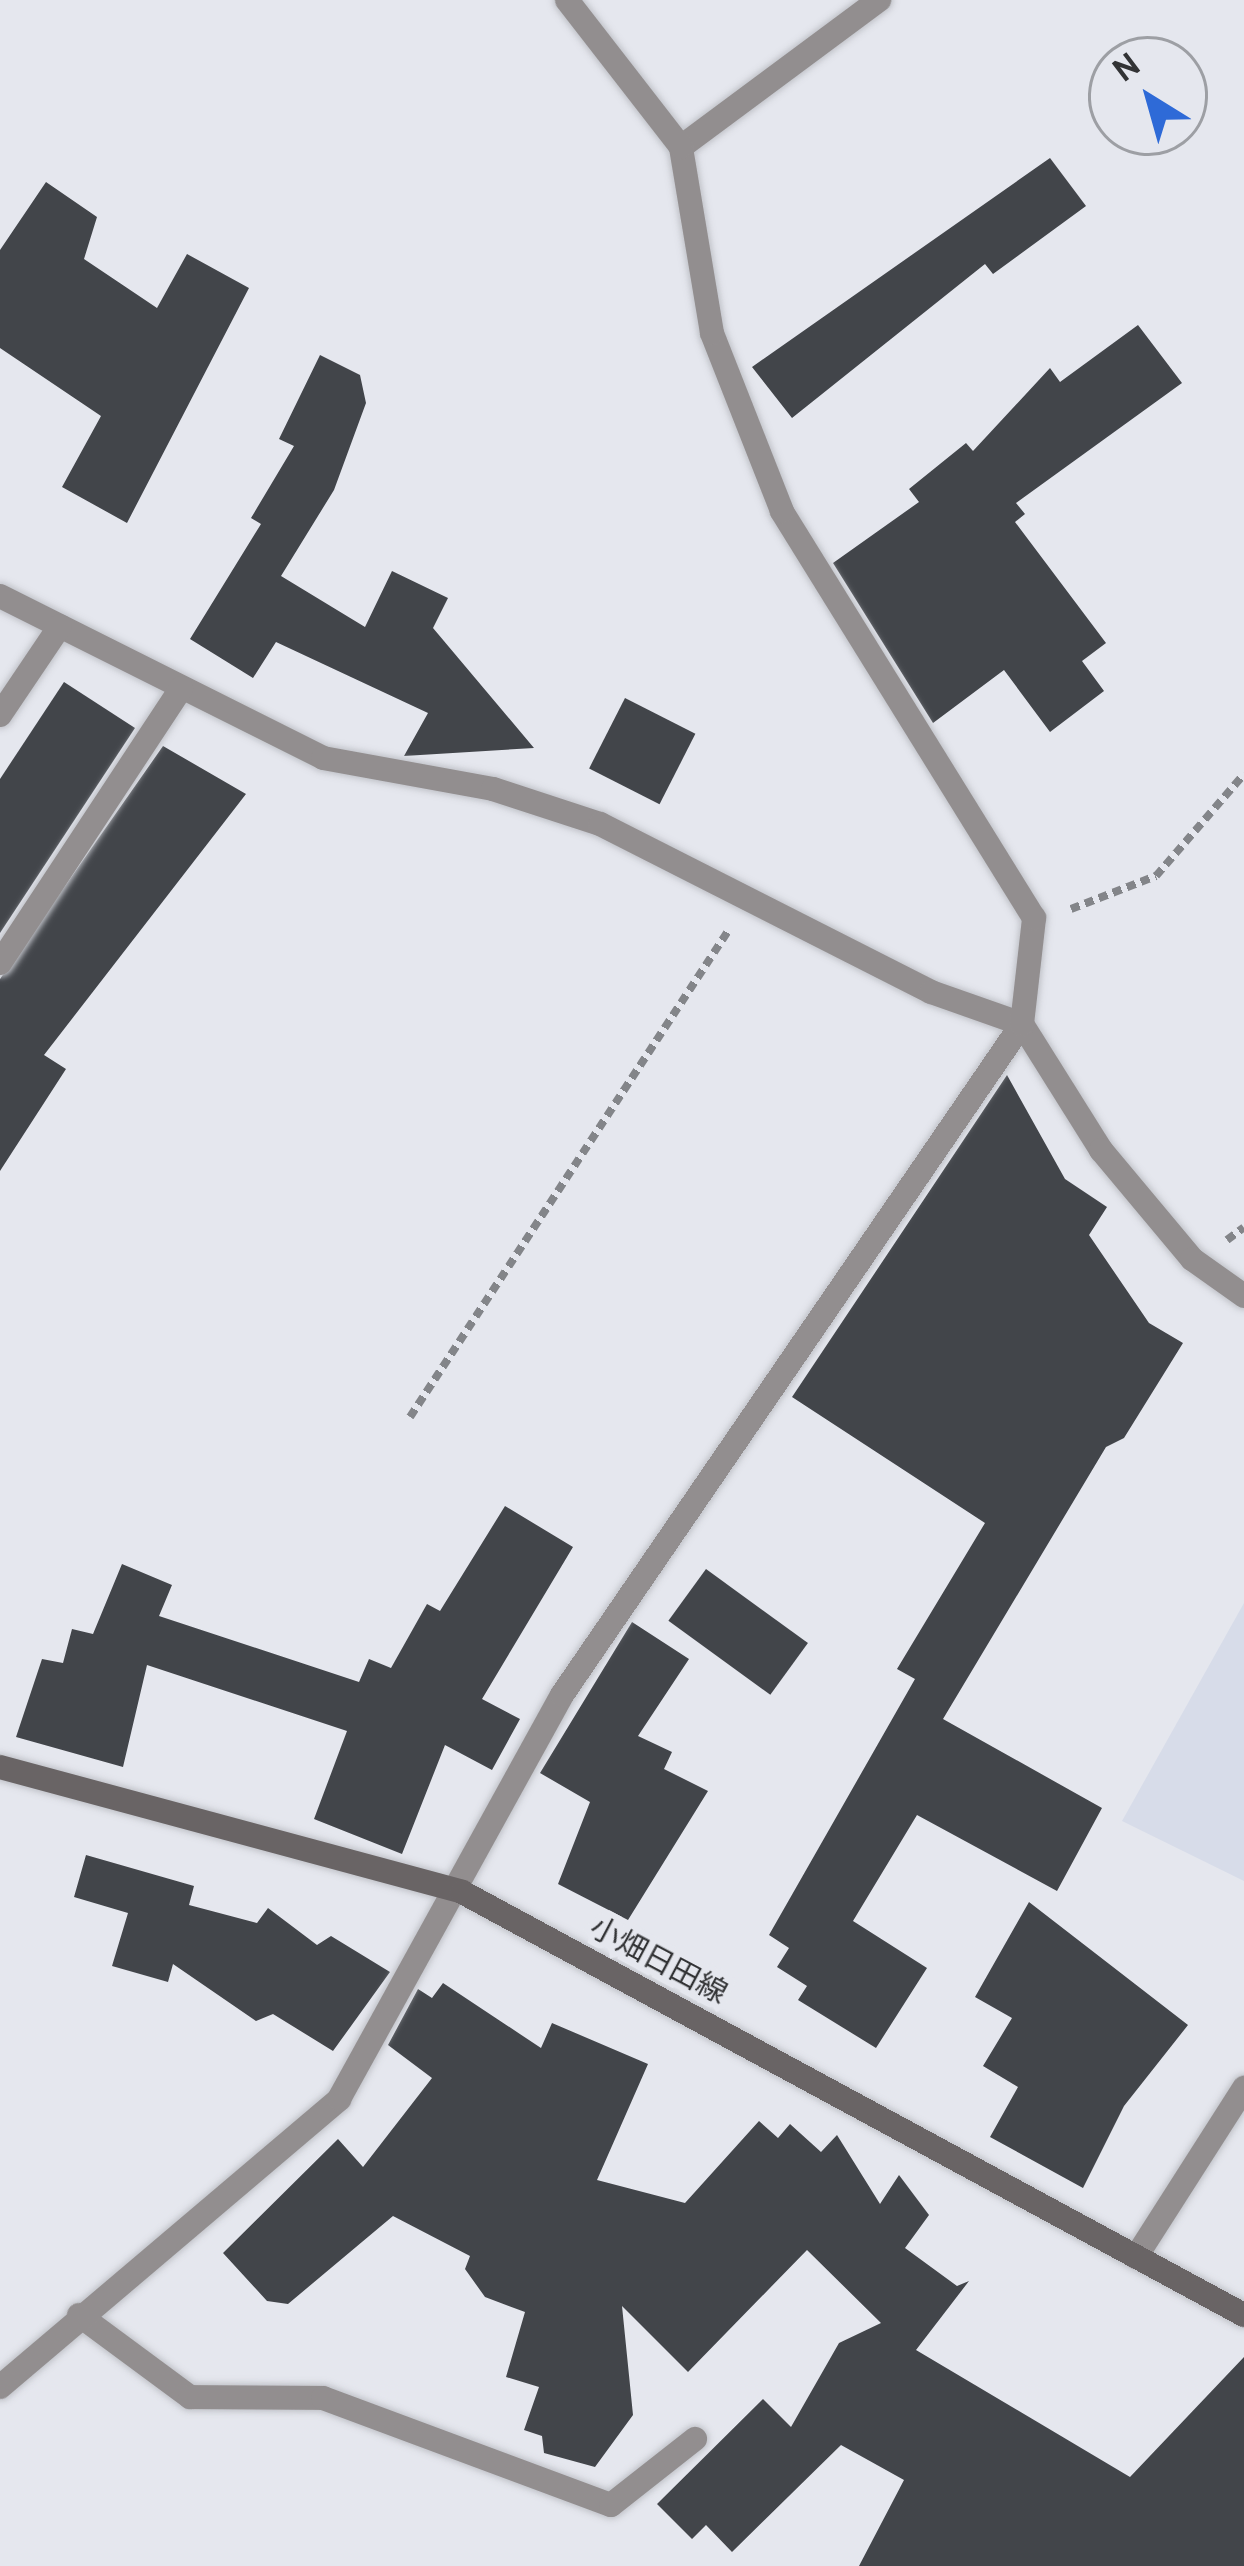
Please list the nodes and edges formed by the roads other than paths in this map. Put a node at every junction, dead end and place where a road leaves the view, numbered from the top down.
1 (567, 0) edge
2 (879, 0) edge
3 (681, 147) junction
4 (0, 596) edge
5 (60, 626) junction
6 (181, 688) junction
7 (0, 715) edge
8 (0, 963) edge
9 (1022, 1024) junction
10 (1244, 1296) edge
11 (0, 1767) edge
12 (462, 1892) junction
13 (1244, 2088) edge
14 (1136, 2257) junction
15 (79, 2315) junction
16 (1244, 2315) edge
17 (0, 2387) edge
18 (695, 2439) dead end

1 - 3 street
2 - 3 street
3 - 9 street
4 - 5 street
5 - 6 street
5 - 7 street
6 - 8 street
6 - 9 street
9 - 10 street
9 - 12 street
11 - 12 main road, 小畑日田線
12 - 14 main road, 小畑日田線
12 - 15 street
13 - 14 street
14 - 16 main road, 小畑日田線
15 - 17 street
15 - 18 street

